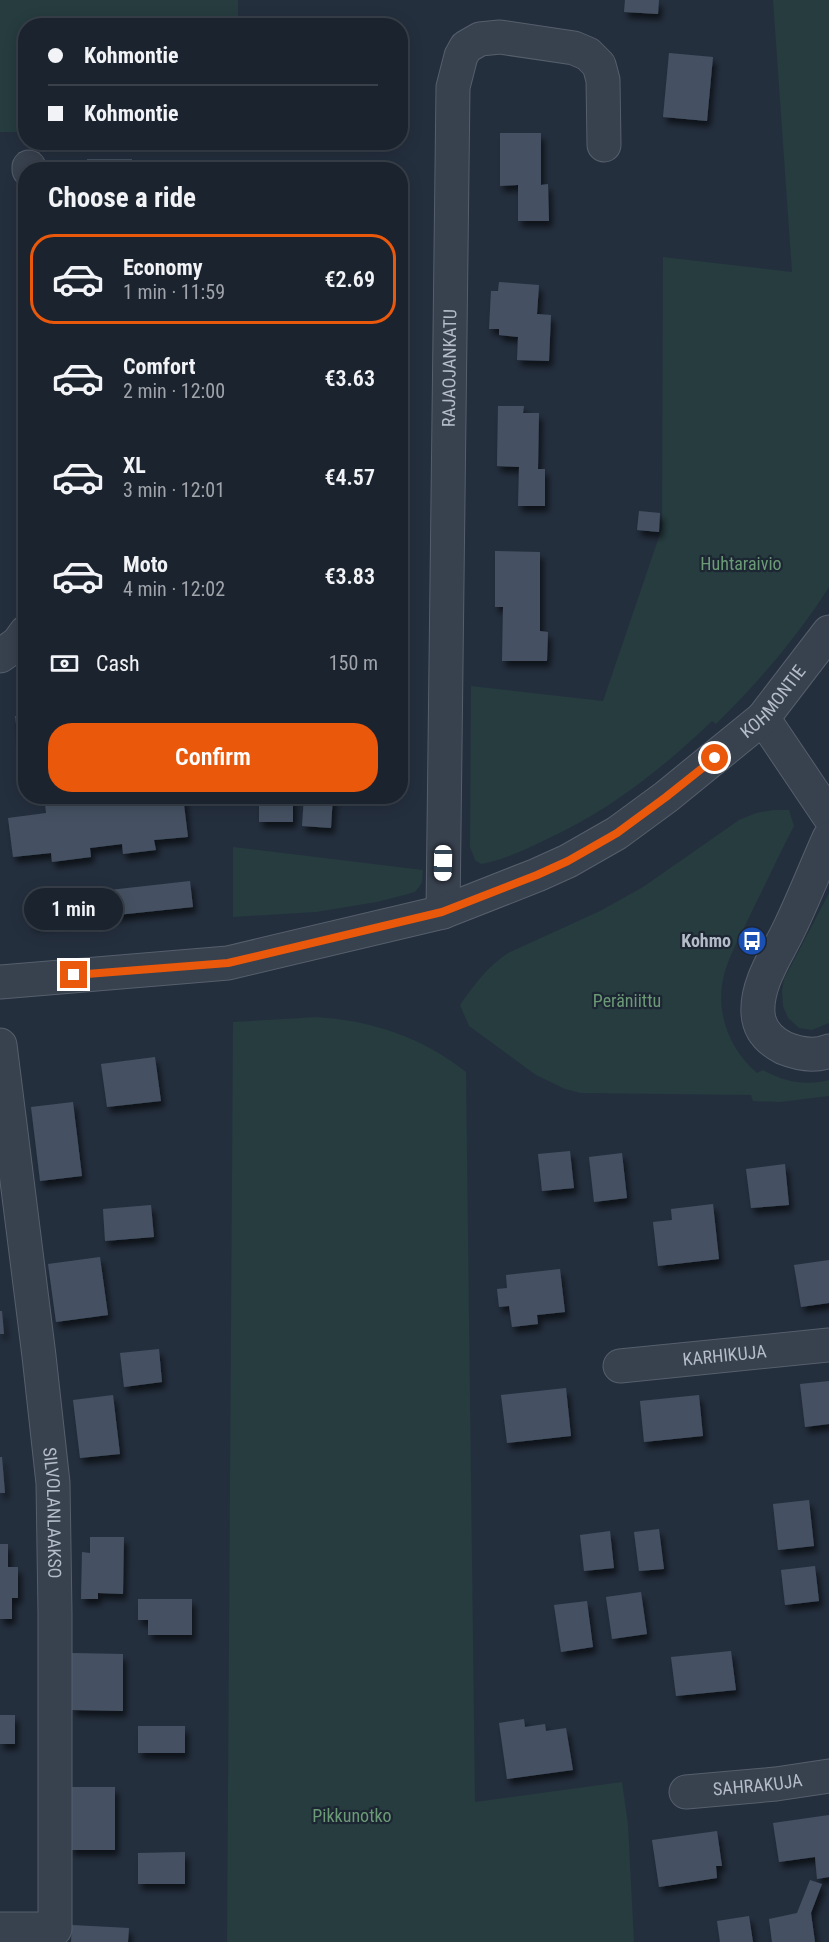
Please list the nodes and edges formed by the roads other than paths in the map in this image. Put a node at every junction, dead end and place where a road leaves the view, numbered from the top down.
1 (604, 145) dead end
2 (829, 632) edge
3 (18, 643) edge
4 (0, 656) edge
5 (763, 718) junction
6 (829, 816) edge
7 (829, 838) edge
8 (442, 912) junction
9 (0, 982) edge
10 (0, 1046) edge
11 (829, 1051) edge
12 (829, 1345) edge
13 (620, 1366) dead end
14 (829, 1776) edge
15 (686, 1792) dead end
16 (0, 1929) edge

1 - 8 street, RAJAOJANKATU
2 - 5 street, KOHMONTIE
3 - 4 street
5 - 6 street
5 - 8 street, KOHMONTIE
7 - 11 street
8 - 9 street, KOHMONTIE
10 - 16 street, SILVOLANLAAKSO
12 - 13 street, KARHIKUJA
14 - 15 street, SAHRAKUJA

